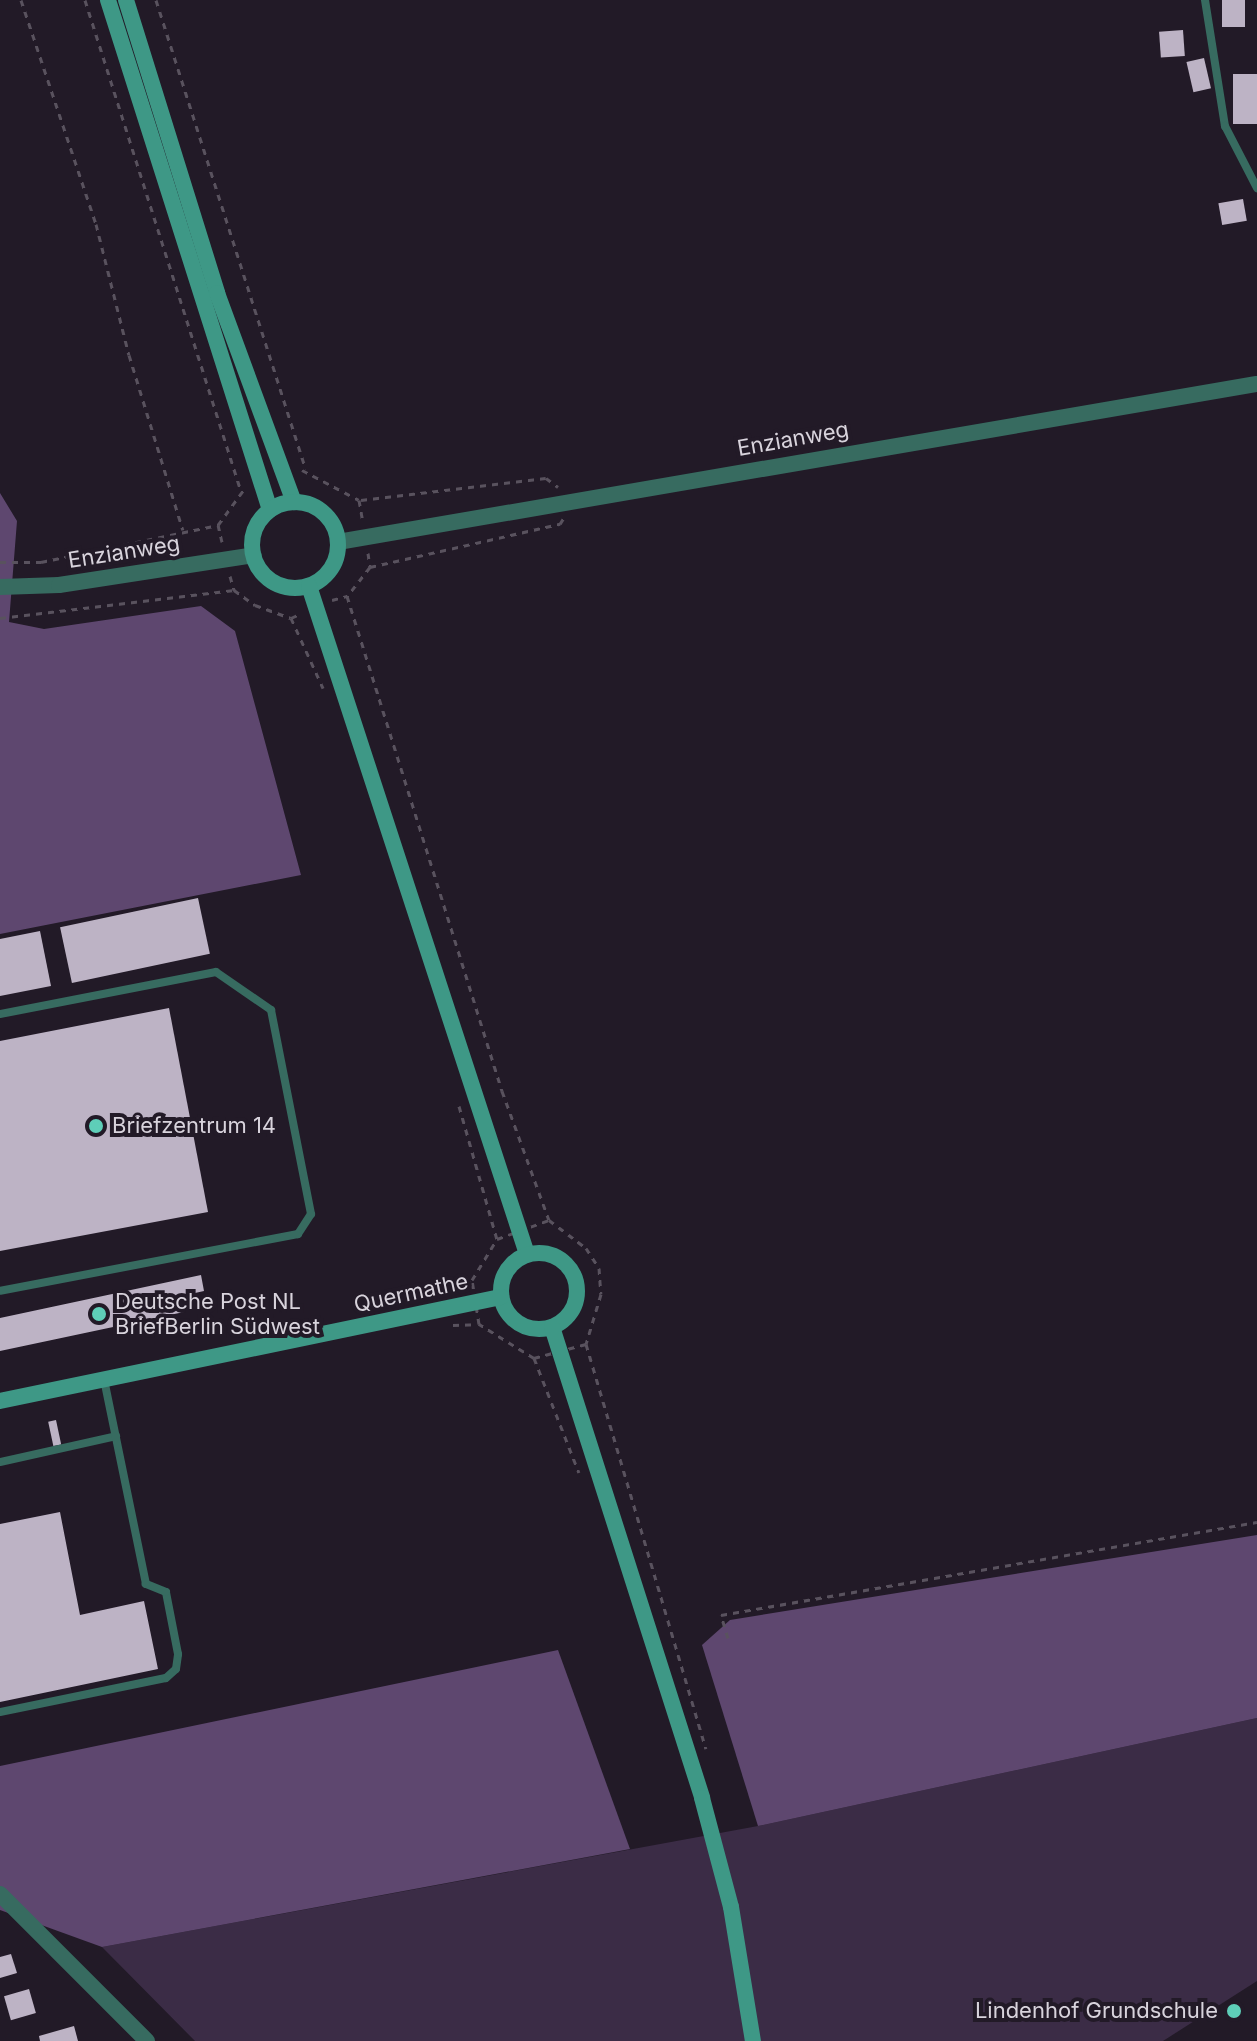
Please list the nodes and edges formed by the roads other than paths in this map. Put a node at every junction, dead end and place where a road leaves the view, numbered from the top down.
1 (108, 0) edge
2 (126, 0) edge
3 (1205, 0) edge
4 (1257, 188) edge
5 (1257, 384) edge
6 (294, 502) junction
7 (270, 510) junction
8 (338, 542) junction
9 (254, 555) junction
10 (309, 586) junction
11 (0, 587) edge
12 (0, 1014) edge
13 (527, 1254) junction
14 (0, 1291) edge
15 (501, 1297) junction
16 (552, 1327) junction
17 (104, 1380) junction
18 (0, 1401) edge
19 (116, 1436) junction
20 (0, 1462) edge
21 (0, 1712) edge
22 (0, 1894) edge
23 (147, 2041) edge
24 (753, 2041) edge

1 - 7 main road
2 - 6 main road
3 - 4 lane
5 - 8 street, Enzianweg
6 - 7 main road
6 - 8 main road
7 - 9 main road
8 - 10 main road
9 - 10 main road
9 - 11 street, Enzianweg
10 - 13 main road
12 - 14 lane
13 - 15 main road
13 - 16 main road
15 - 16 main road
15 - 17 main road, Quermathe
16 - 24 main road
17 - 18 main road, Quermathe
17 - 19 lane
19 - 20 lane
19 - 21 lane
22 - 23 street

